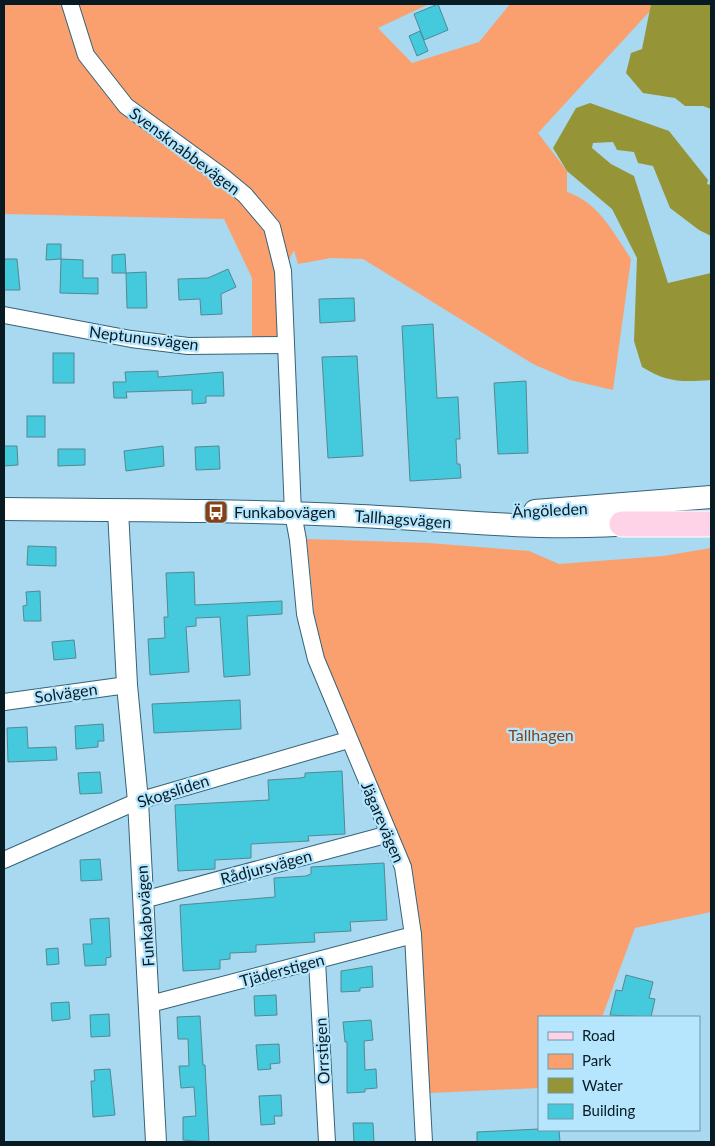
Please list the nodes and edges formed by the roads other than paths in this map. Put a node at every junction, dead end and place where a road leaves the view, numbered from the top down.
1 (70, 4) edge
2 (4, 315) edge
3 (286, 345) junction
4 (711, 497) edge
5 (4, 509) edge
6 (118, 510) junction
7 (293, 512) junction
8 (711, 516) edge
9 (389, 517) junction
10 (622, 524) junction
11 (711, 524) edge
12 (127, 685) junction
13 (4, 702) edge
14 (348, 740) junction
15 (138, 801) junction
16 (389, 834) junction
17 (4, 860) edge
18 (143, 900) junction
19 (413, 935) junction
20 (317, 960) junction
21 (150, 1004) junction
22 (156, 1142) edge
23 (327, 1142) edge
24 (424, 1142) edge

1 - 3 street, Svensknabbevägen
2 - 3 street, Neptunusvägen
3 - 7 street, Svensknabbevägen
4 - 9 main road, Ängöleden
5 - 6 main road, Tallhagsvägen
6 - 7 main road, Tallhagsvägen
6 - 12 street, Funkabovägen
7 - 9 main road, Tallhagsvägen
7 - 14 street, Jägarevägen
8 - 10 main road, Tallhagsvägen
9 - 10 main road, Tallhagsvägen
10 - 11 main road
12 - 13 street, Solvägen
12 - 15 street, Funkabovägen
14 - 15 street, Skogsliden
14 - 16 street, Jägarevägen
15 - 17 street, Skogsliden
15 - 18 street, Funkabovägen
16 - 18 street, Rådjursvägen
16 - 19 street, Jägarevägen
18 - 21 street, Funkabovägen
19 - 20 street, Tjäderstigen
19 - 24 street, Jägarevägen
20 - 21 street, Tjäderstigen
20 - 23 street, Orrstigen
21 - 22 street, Funkabovägen

